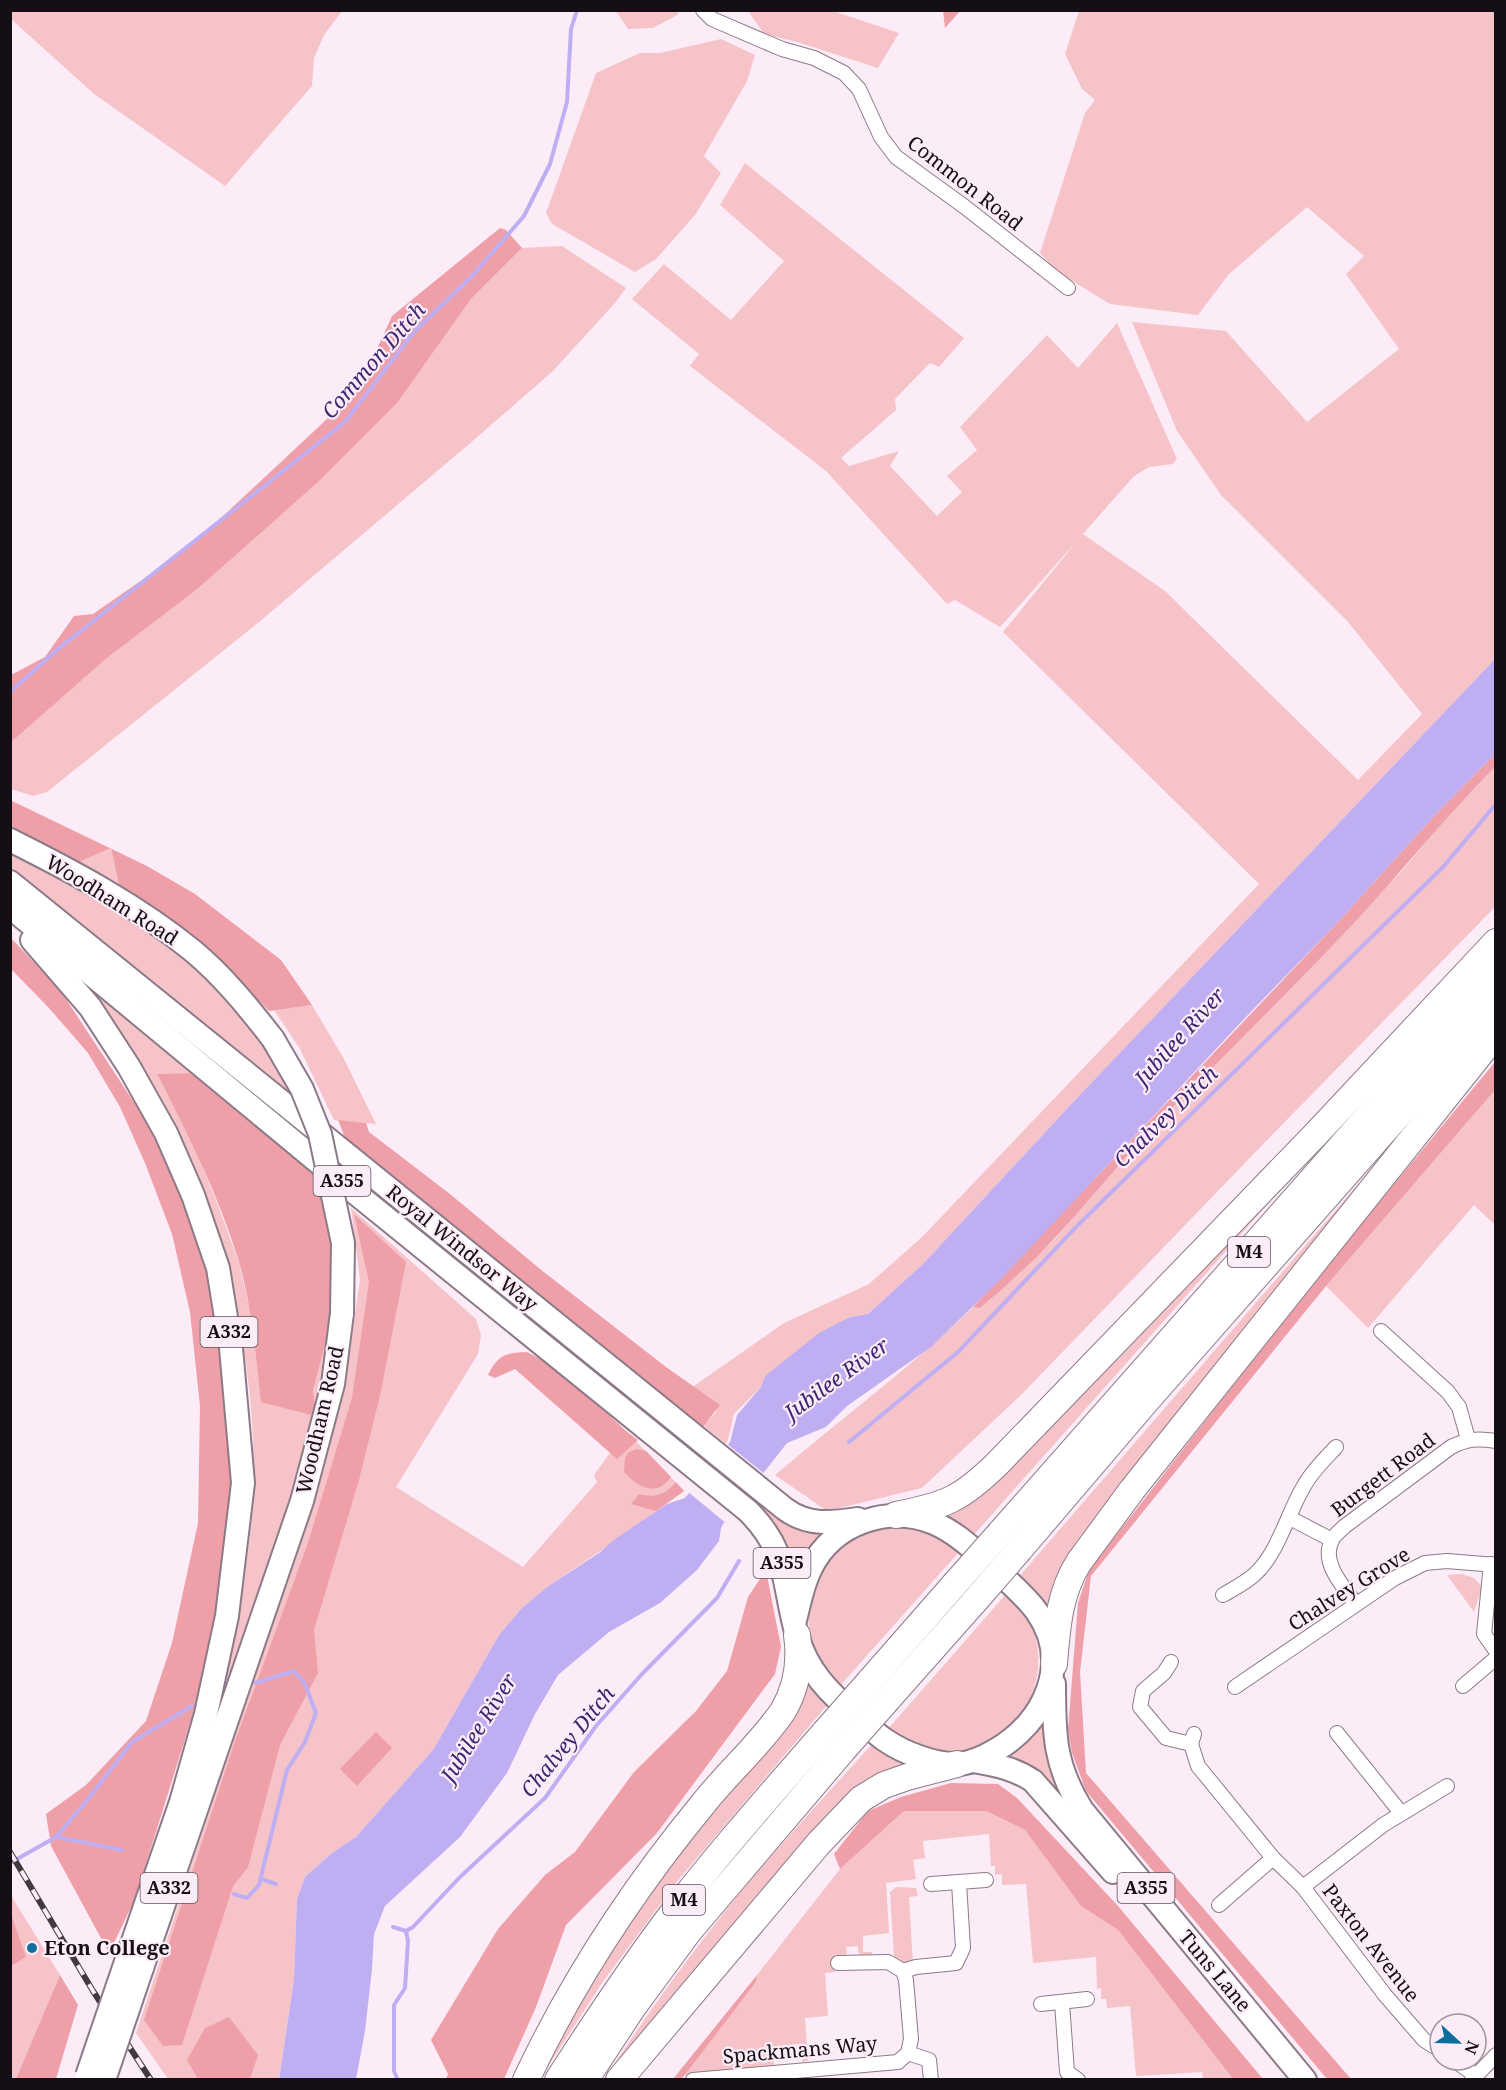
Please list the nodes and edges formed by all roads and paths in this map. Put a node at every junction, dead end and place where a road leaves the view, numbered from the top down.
1 (703, 10) edge
2 (1068, 288) dead end
3 (10, 840) edge
4 (10, 882) edge
5 (10, 907) edge
6 (10, 917) edge
7 (1496, 942) edge
8 (1496, 970) edge
9 (1496, 1004) edge
10 (1496, 1034) edge
11 (1381, 1330) dead end
12 (1468, 1439) junction
13 (1496, 1442) edge
14 (1336, 1447) dead end
15 (886, 1516) junction
16 (1290, 1518) junction
17 (1332, 1540) junction
18 (1493, 1565) edge
19 (1229, 1587) dead end
20 (1356, 1604) junction
21 (796, 1630) junction
22 (1496, 1651) edge
23 (1496, 1658) edge
24 (1054, 1666) junction
25 (1168, 1672) dead end
26 (1464, 1686) dead end
27 (1235, 1687) dead end
28 (1337, 1733) dead end
29 (965, 1763) junction
30 (1447, 1786) dead end
31 (1401, 1814) junction
32 (1273, 1858) junction
33 (986, 1880) dead end
34 (959, 1883) junction
35 (931, 1884) dead end
36 (1303, 1887) junction
37 (1220, 1905) dead end
38 (136, 1959) junction
39 (838, 1964) dead end
40 (903, 1971) junction
41 (1087, 2000) dead end
42 (1062, 2003) junction
43 (1041, 2004) dead end
44 (1428, 2042) edge
45 (908, 2053) junction
46 (1496, 2055) edge
47 (754, 2077) edge
48 (1474, 2077) edge
49 (92, 2078) edge
50 (526, 2079) edge
51 (558, 2079) edge
52 (585, 2079) edge
53 (619, 2079) edge
54 (693, 2079) edge
55 (931, 2079) edge
56 (1078, 2079) edge
57 (1289, 2079) edge
58 (1305, 2079) edge

1 - 2 street, Common Road
3 - 38 main road, Woodham Road / A332, bridge
4 - 15 main road, Royal Windsor Way / A355
5 - 21 main road, Royal Windsor Way / A355
6 - 38 main road, Woodham Road / A332
7 - 15 highway, M4
8 - 51 highway, M4, bridge
9 - 52 highway, M4, bridge
10 - 24 highway
11 - 12 street
12 - 13 street
12 - 17 street, Burgett Road
14 - 16 street
15 - 21 main road
15 - 24 main road, Tuns Lane
16 - 17 street
16 - 19 street
17 - 20 street, Burgett Road
18 - 20 street, Chalvey Grove
18 - 22 street
20 - 27 street, Chalvey Grove
21 - 29 main road, Tuns Lane
21 - 50 highway, M4
23 - 26 street
24 - 29 main road
24 - 58 main road, Tuns Lane / A355
25 - 32 street, Paxton Avenue
28 - 31 street
29 - 53 highway
29 - 57 main road, Tuns Lane / A355
30 - 31 street
31 - 36 street
32 - 36 street, Paxton Avenue
32 - 37 street
33 - 34 street
34 - 35 street
34 - 40 street
36 - 44 street, Paxton Avenue
38 - 49 main road, Woodham Road / A332, bridge
39 - 40 street
40 - 45 street
41 - 42 street
42 - 43 street
42 - 56 street
45 - 47 street, Spackmans Way
45 - 55 street
46 - 48 street
47 - 54 street, Spackmans Way

